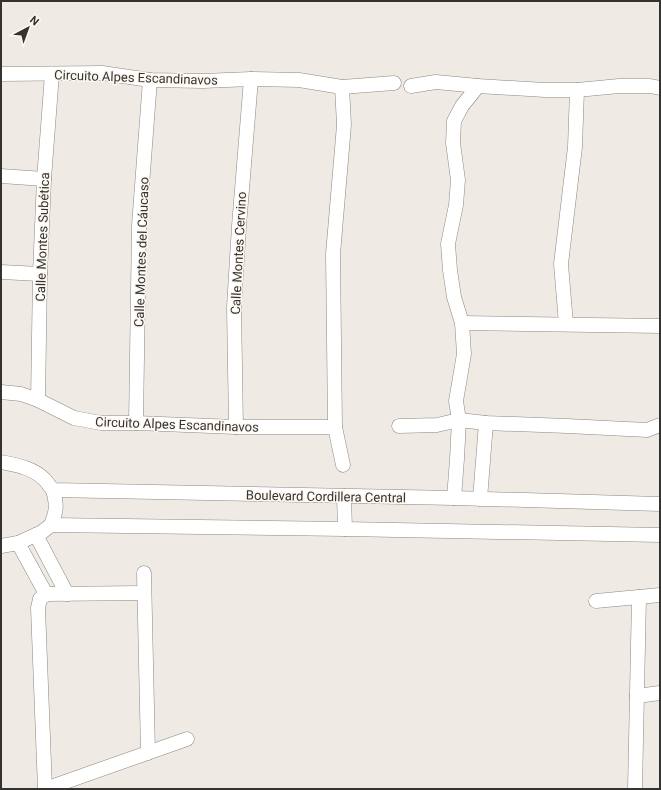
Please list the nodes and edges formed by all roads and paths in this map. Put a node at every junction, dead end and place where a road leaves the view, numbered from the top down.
1 (1, 74) edge
2 (52, 74) junction
3 (251, 79) junction
4 (150, 80) junction
5 (394, 83) dead end
6 (411, 86) dead end
7 (478, 86) junction
8 (342, 87) junction
9 (660, 88) edge
10 (578, 90) junction
11 (1, 176) edge
12 (44, 179) junction
13 (1, 272) edge
14 (40, 274) junction
15 (462, 323) junction
16 (566, 324) junction
17 (660, 326) edge
18 (1, 392) edge
19 (38, 400) junction
20 (458, 420) junction
21 (136, 423) junction
22 (486, 423) junction
23 (660, 425) edge
24 (236, 426) junction
25 (335, 426) junction
26 (399, 426) dead end
27 (1, 462) edge
28 (343, 465) dead end
29 (53, 490) junction
30 (344, 496) junction
31 (454, 498) junction
32 (480, 499) junction
33 (660, 504) edge
34 (51, 525) junction
35 (344, 528) junction
36 (36, 535) junction
37 (660, 535) edge
38 (18, 543) junction
39 (1, 546) edge
40 (144, 573) dead end
41 (144, 593) junction
42 (46, 594) junction
43 (67, 594) junction
44 (660, 595) edge
45 (639, 597) junction
46 (596, 601) dead end
47 (660, 693) edge
48 (637, 696) junction
49 (187, 739) dead end
50 (148, 753) junction
51 (45, 789) edge
52 (635, 789) edge

1 - 2 street, Circuito Alpes Escandinavos
2 - 4 street, Circuito Alpes Escandinavos
2 - 12 street, Calle Montes Subética
3 - 4 street, Circuito Alpes Escandinavos
3 - 8 street, Circuito Alpes Escandinavos
3 - 24 street, Calle Montes Cervino
4 - 21 street, Calle Montes del Cáucaso
5 - 8 street, Circuito Alpes Escandinavos
6 - 7 street
7 - 10 street
7 - 15 street
8 - 25 street
9 - 10 street
10 - 16 street
11 - 12 street
12 - 14 street, Calle Montes Subética
13 - 14 street
14 - 19 street, Calle Montes Subética
15 - 16 street
15 - 20 street
16 - 17 street
18 - 19 street, Circuito Alpes Escandinavos
19 - 21 street, Circuito Alpes Escandinavos
20 - 22 street
20 - 26 street
20 - 31 street
21 - 24 street, Circuito Alpes Escandinavos
22 - 23 street
22 - 32 street
24 - 25 street, Circuito Alpes Escandinavos
25 - 28 street
27 - 29 street
29 - 30 street, Boulevard Cordillera Central
29 - 34 street
30 - 31 street, Boulevard Cordillera Central
30 - 35 street
31 - 32 street, Boulevard Cordillera Central
32 - 33 street, Boulevard Cordillera Central
34 - 35 street
34 - 36 street
35 - 37 street
36 - 38 street
36 - 43 street
38 - 39 street
38 - 42 street
40 - 41 street
41 - 43 street
41 - 50 street
42 - 43 street
42 - 51 street
44 - 45 street
45 - 46 street
45 - 48 street
47 - 48 street
48 - 52 street
49 - 50 street
50 - 51 street

